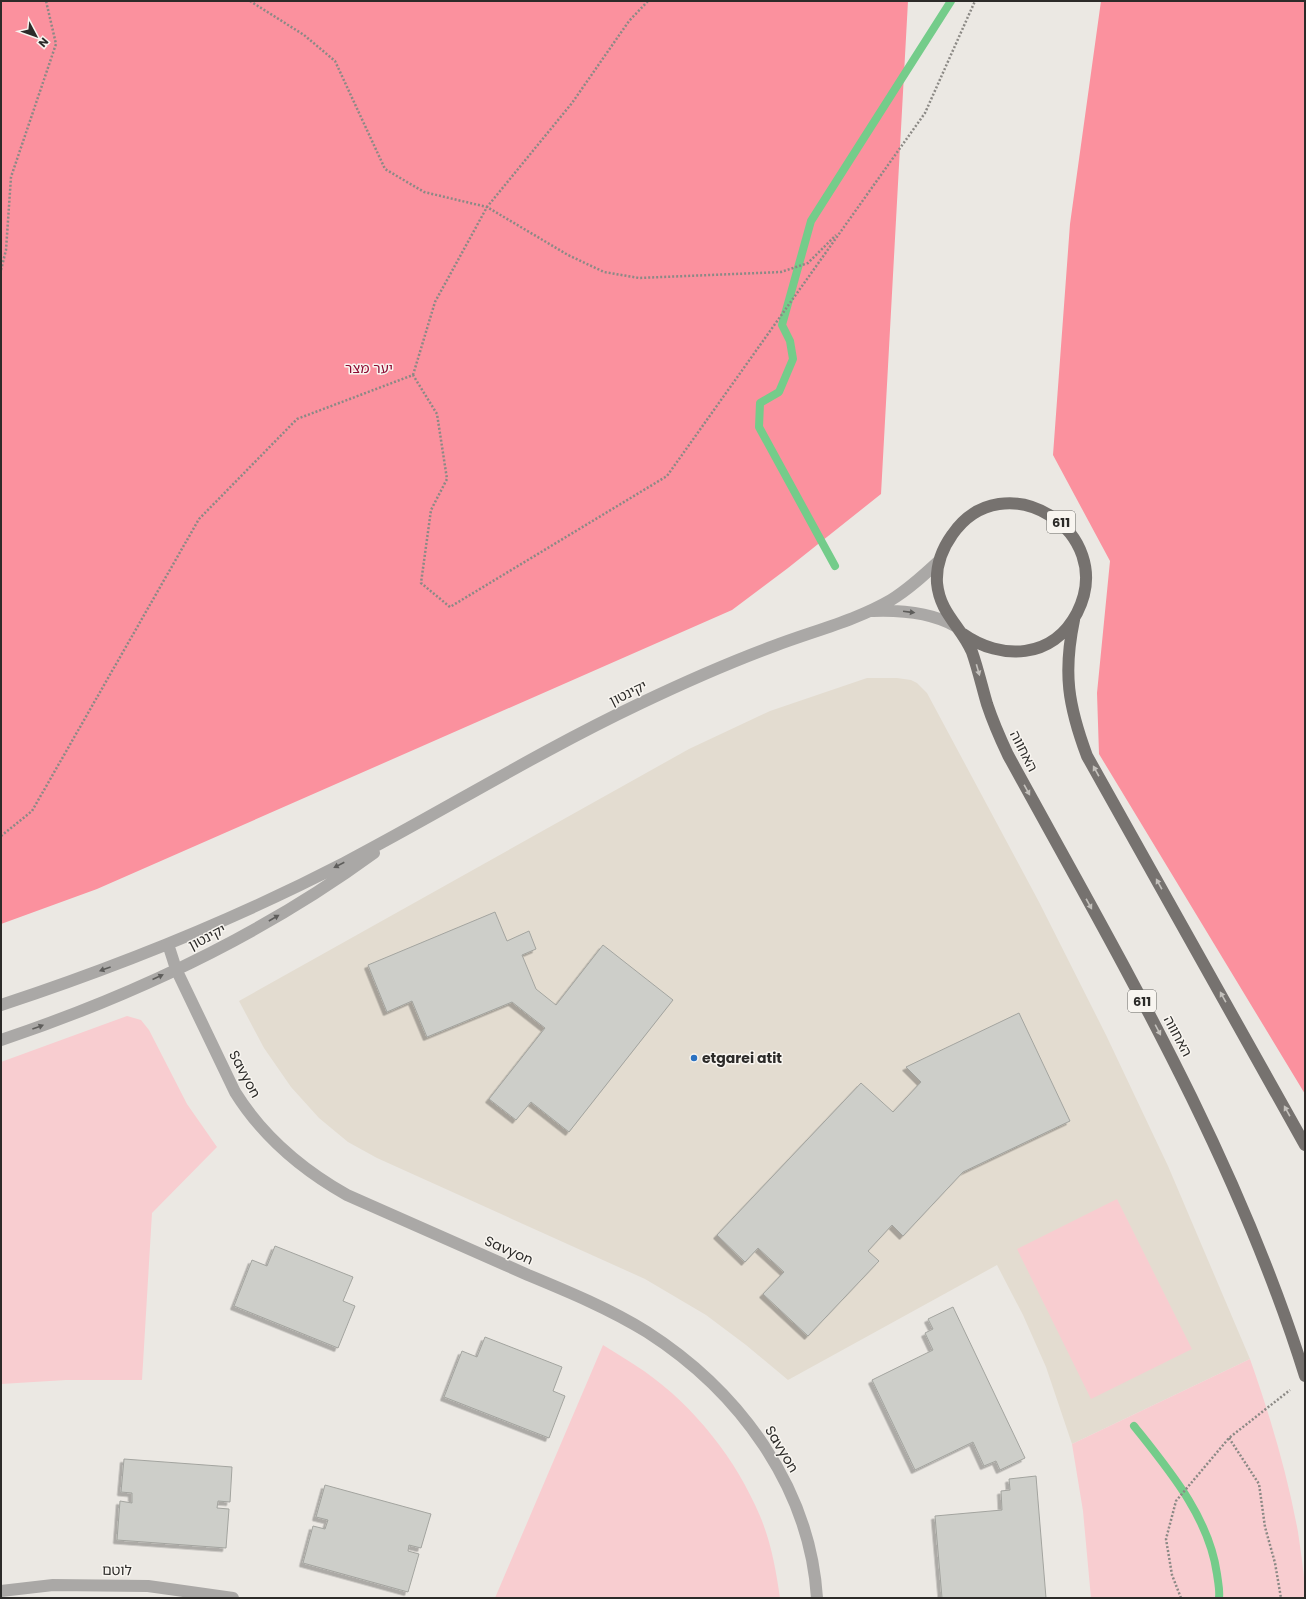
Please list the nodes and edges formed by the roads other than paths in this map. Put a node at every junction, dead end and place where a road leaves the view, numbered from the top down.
1 (939, 561) junction
2 (870, 611) junction
3 (1075, 617) junction
4 (959, 630) junction
5 (410, 828) junction
6 (168, 944) junction
7 (176, 969) junction
8 (1, 1005) edge
9 (1, 1040) edge
10 (1305, 1145) edge
11 (1305, 1376) edge
12 (1, 1591) edge
13 (233, 1598) edge
14 (817, 1598) edge

1 - 2 street, יקינטון
1 - 3 main road, 611
1 - 4 main road, 611
2 -> 4 street, יקינטון
2 - 5 street, יקינטון
3 - 4 main road, 611
10 -> 3 main road, 611
4 -> 11 main road, האחווה / 611
5 -> 6 street, יקינטון
7 -> 5 street, יקינטון
6 - 7 street, Savyon
6 -> 8 street, יקינטון
9 -> 7 street, יקינטון
7 - 14 street, Savyon
12 - 13 street, לוטם

